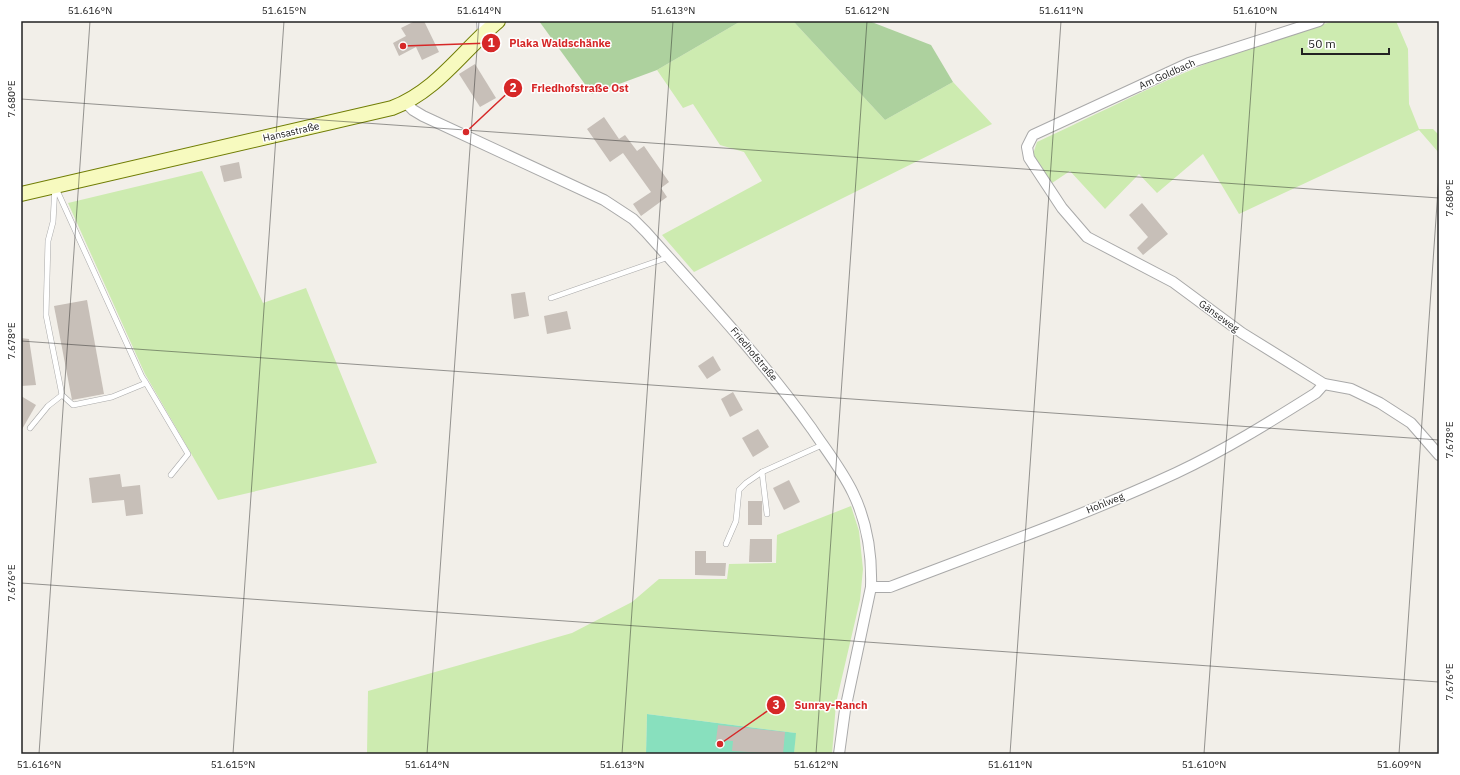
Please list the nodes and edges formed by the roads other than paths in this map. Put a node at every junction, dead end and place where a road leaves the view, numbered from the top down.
1 (498, 21) edge
2 (1319, 21) edge
3 (482, 28) edge
4 (406, 103) junction
5 (1028, 147) joint
6 (55, 186) junction
7 (21, 194) edge
8 (669, 257) junction
9 (551, 298) dead end
10 (146, 383) junction
11 (1324, 384) junction
12 (62, 395) junction
13 (30, 428) dead end
14 (822, 445) junction
15 (1439, 455) edge
16 (762, 472) junction
17 (171, 475) dead end
18 (767, 514) dead end
19 (726, 544) dead end
20 (871, 587) junction
21 (839, 754) edge

1 - 3 street, Hansastraße
2 - 5 street, Am Goldbach
3 - 4 street, Hansastraße
4 - 6 street, Hansastraße
4 - 8 street, Friedhofstraße
5 - 11 street, Gänseweg
6 - 7 street, Hansastraße
6 - 10 lane
6 - 12 lane
8 - 9 lane
8 - 14 street, Friedhofstraße
10 - 12 lane
10 - 17 lane
11 - 15 street, Gänseweg
11 - 20 street, Hohlweg
12 - 13 lane
14 - 16 lane
14 - 20 street, Friedhofstraße
16 - 18 lane
16 - 19 lane
20 - 21 street, Friedhofstraße

